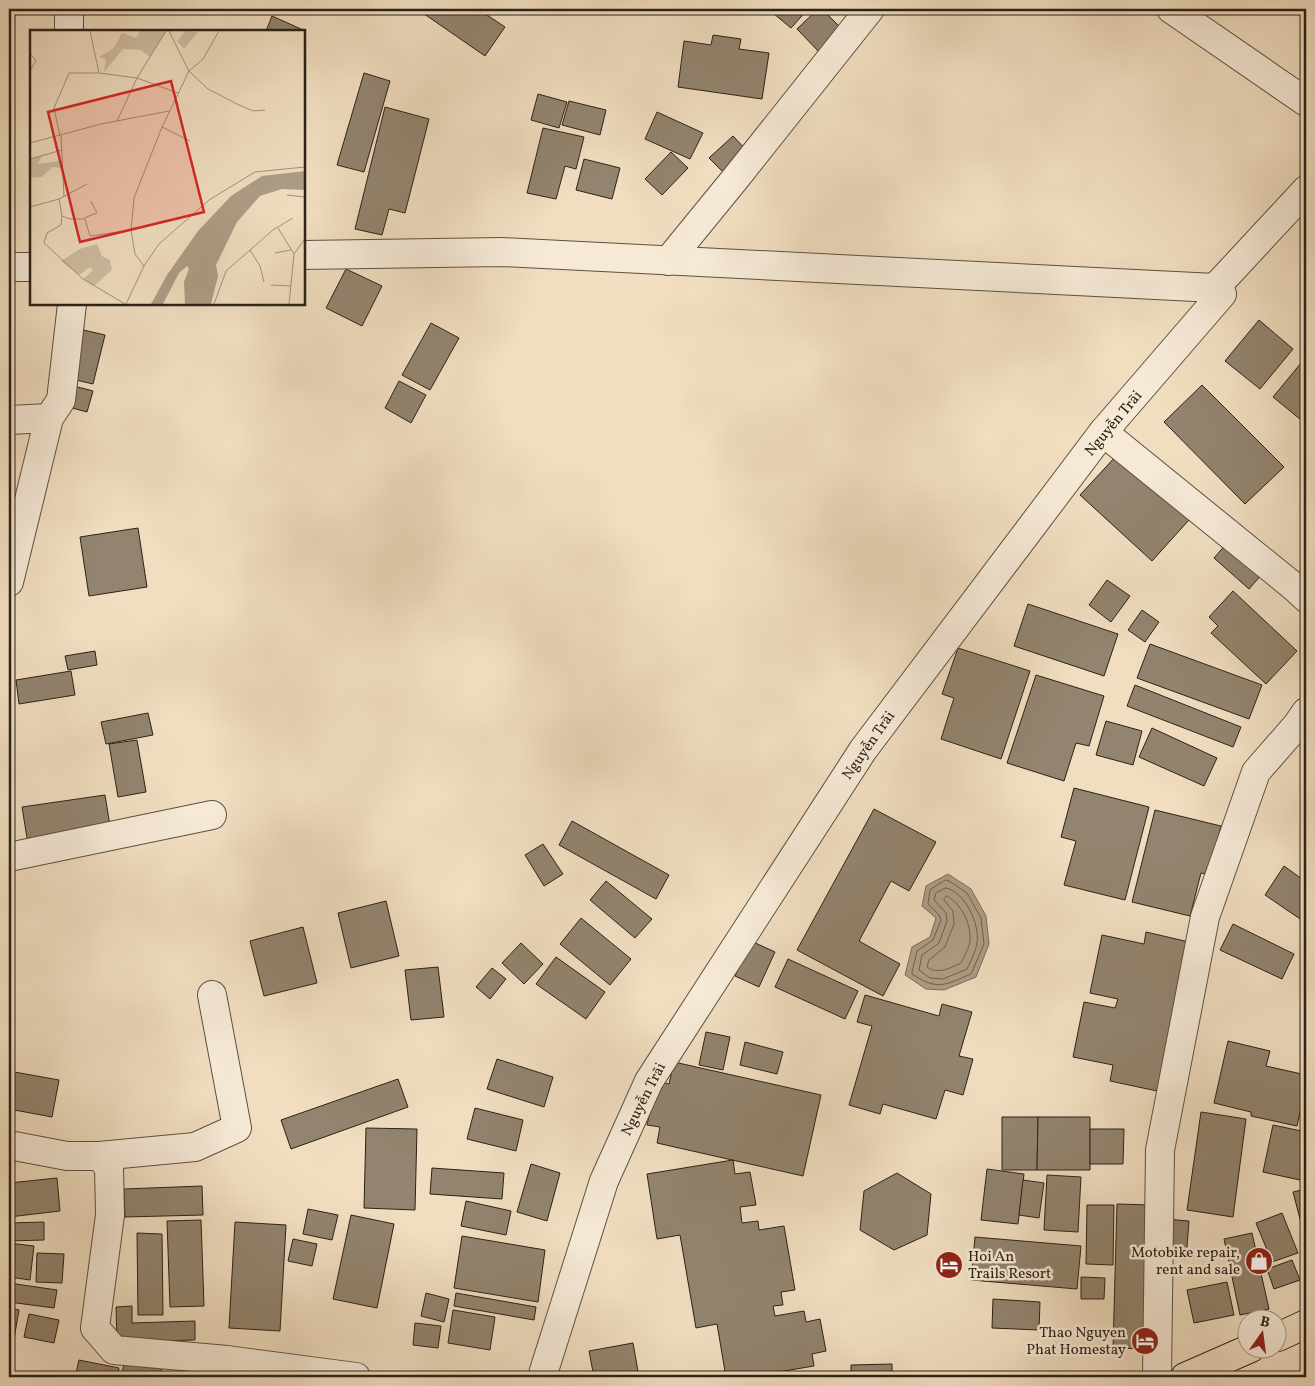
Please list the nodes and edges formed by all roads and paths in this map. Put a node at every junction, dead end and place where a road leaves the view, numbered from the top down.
1 (69, 9) edge
2 (870, 9) edge
3 (1171, 9) edge
4 (69, 30) edge
5 (1306, 102) edge
6 (1306, 190) edge
7 (305, 255) edge
8 (668, 260) junction
9 (9, 267) edge
10 (30, 267) edge
11 (1215, 288) junction
12 (72, 305) edge
13 (49, 418) junction
14 (9, 420) edge
15 (1103, 432) junction
16 (9, 582) edge
17 (1306, 598) edge
18 (1306, 712) edge
19 (212, 815) dead end
20 (9, 857) edge
21 (212, 995) dead end
22 (9, 1145) edge
23 (99, 1156) junction
24 (1306, 1324) edge
25 (1288, 1332) edge
26 (1238, 1354) edge
27 (356, 1377) edge
28 (542, 1377) edge
29 (1157, 1377) edge
30 (1185, 1377) edge

1 - 4 street
2 - 8 street
3 - 5 street
6 - 11 street
7 - 8 street
8 - 11 street
9 - 10 street
11 - 15 street, Nguyễn Trãi
12 - 13 street
13 - 14 street
13 - 16 street
15 - 17 street
15 - 28 street, Nguyễn Trãi
18 - 29 street
19 - 20 street
21 - 23 street
22 - 23 street
23 - 27 street
24 - 25 main road
26 - 30 main road

